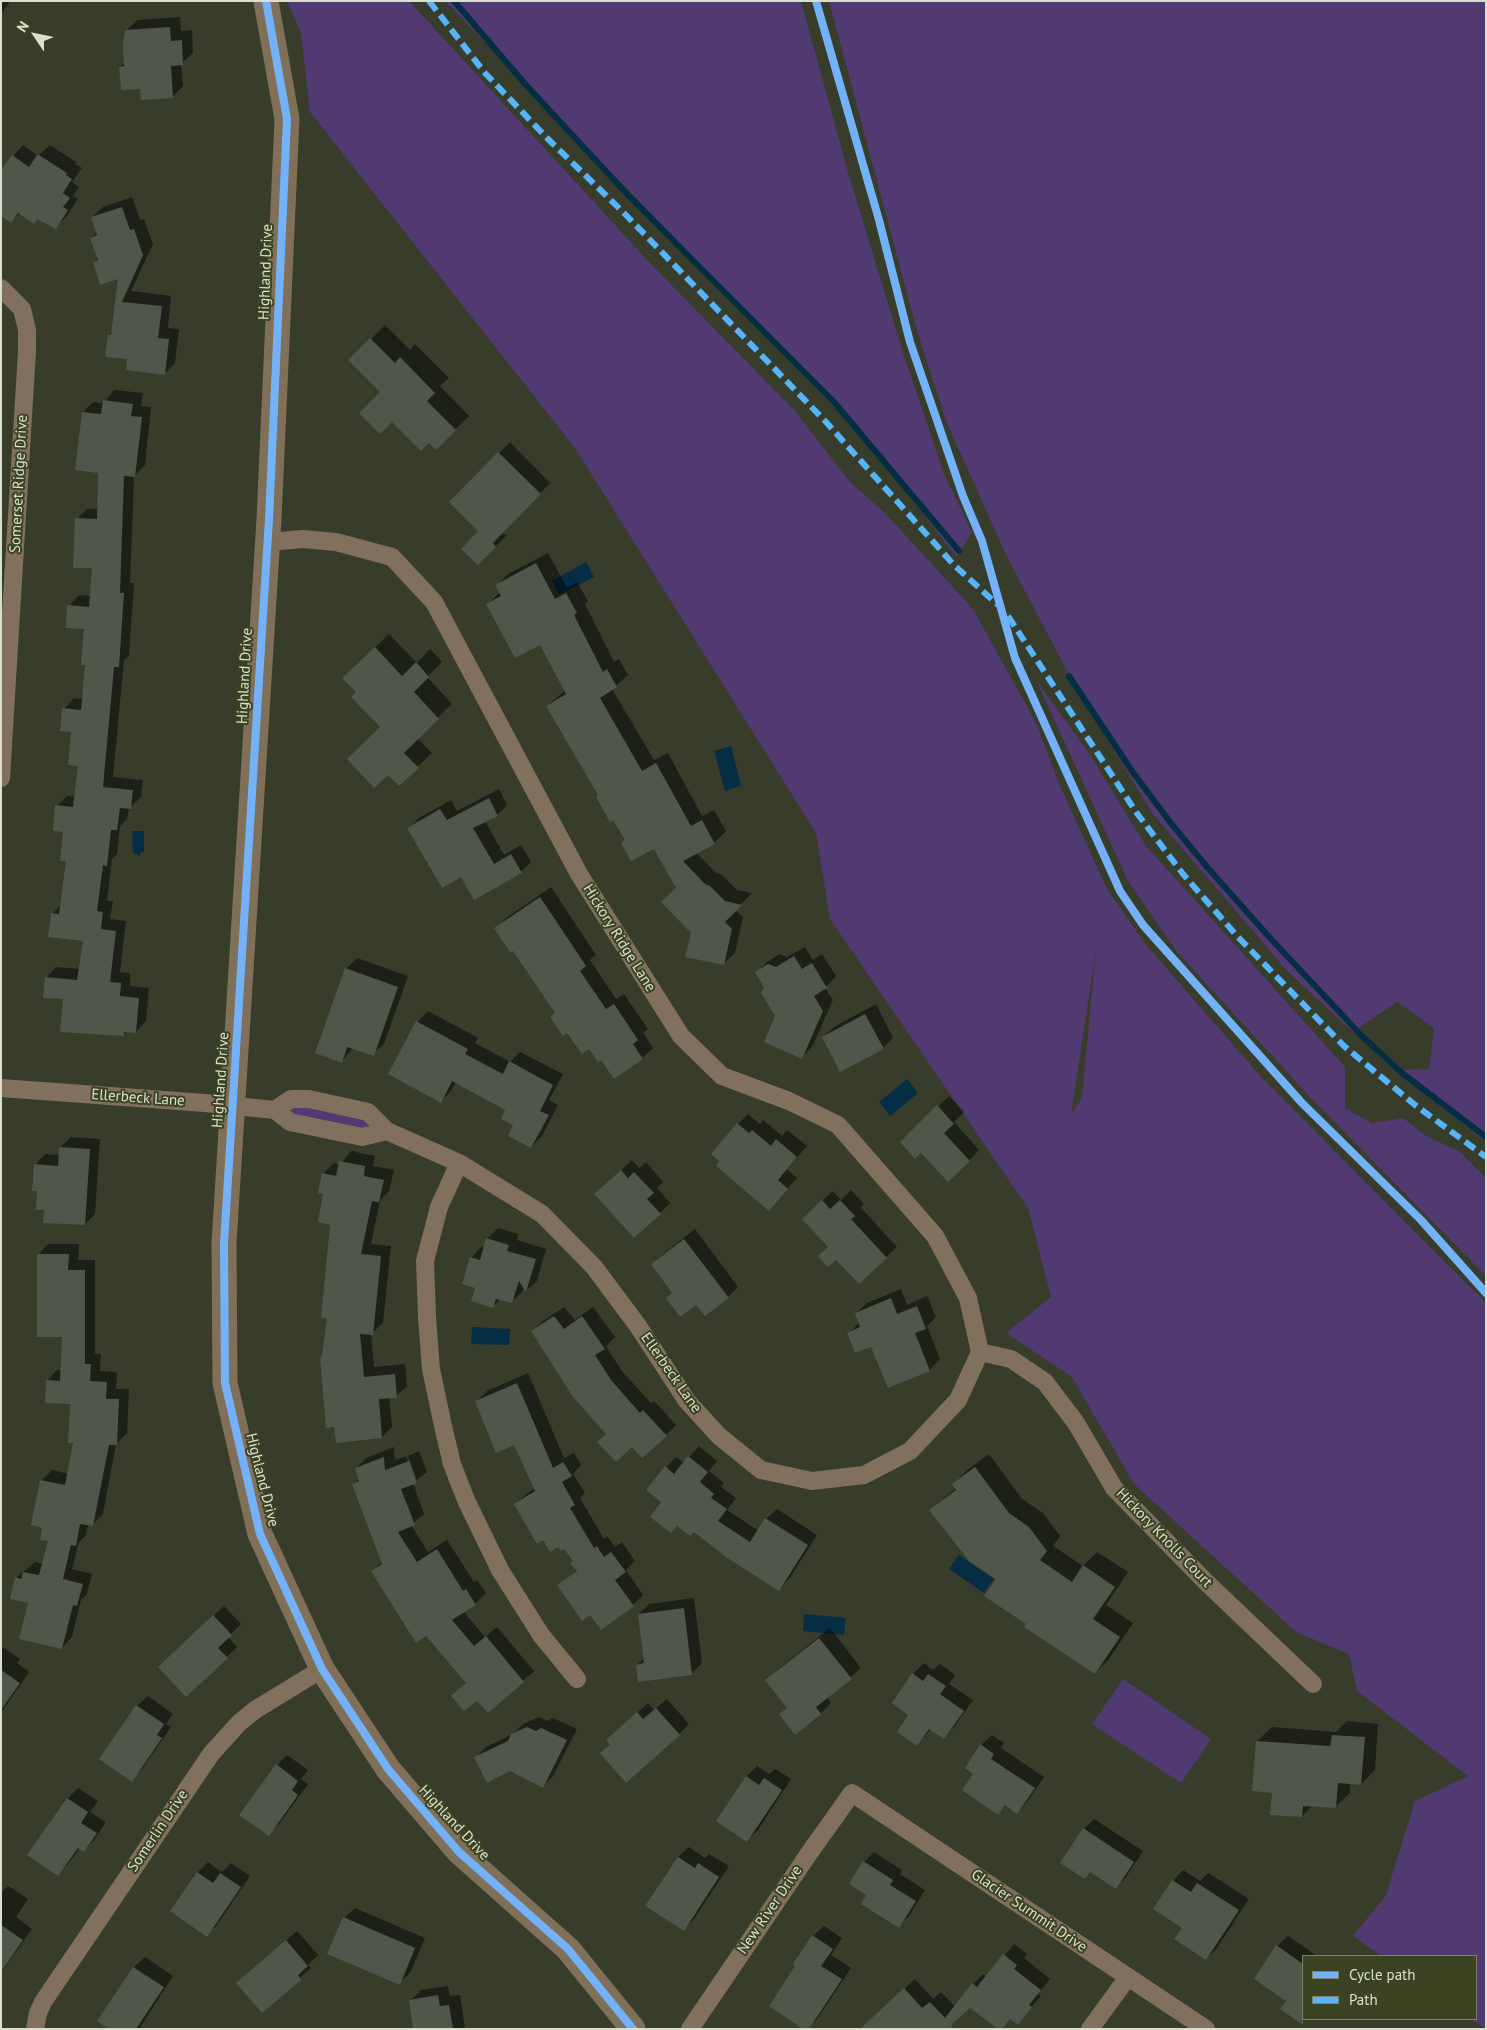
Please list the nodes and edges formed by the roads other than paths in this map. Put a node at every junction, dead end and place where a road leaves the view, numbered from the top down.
1 (266, 1) edge
2 (1, 288) edge
3 (267, 542) junction
4 (5, 676) edge
5 (1, 778) edge
6 (1, 1088) edge
7 (233, 1105) junction
8 (275, 1110) junction
9 (387, 1131) junction
10 (459, 1163) junction
11 (980, 1352) junction
12 (322, 1669) junction
13 (577, 1679) dead end
14 (1313, 1684) dead end
15 (852, 1793) joint
16 (1128, 1977) junction
17 (35, 2029) edge
18 (633, 2029) edge
19 (690, 2029) edge
20 (1090, 2029) edge
21 (1206, 2029) edge

1 - 3 street, Highland Drive
2 - 4 street, Somerset Ridge Drive
3 - 7 street, Highland Drive
3 - 11 street, Hickory Ridge Lane
4 - 5 street, Somerset Ridge Drive
6 - 7 street, Ellerbeck Lane
7 - 8 street, Ellerbeck Lane
7 - 12 street, Highland Drive
8 - 9 street, Ellerbeck Lane
8 - 9 street, Ellerbeck Lane
9 - 10 street, Ellerbeck Lane
10 - 11 street, Ellerbeck Lane
10 - 13 street
11 - 14 street, Hickory Knolls Court
12 - 17 street, Somerlin Drive
12 - 18 street, Highland Drive
15 - 16 street, Glacier Summit Drive
15 - 19 street, New River Drive
16 - 20 street
16 - 21 street, Glacier Summit Drive

